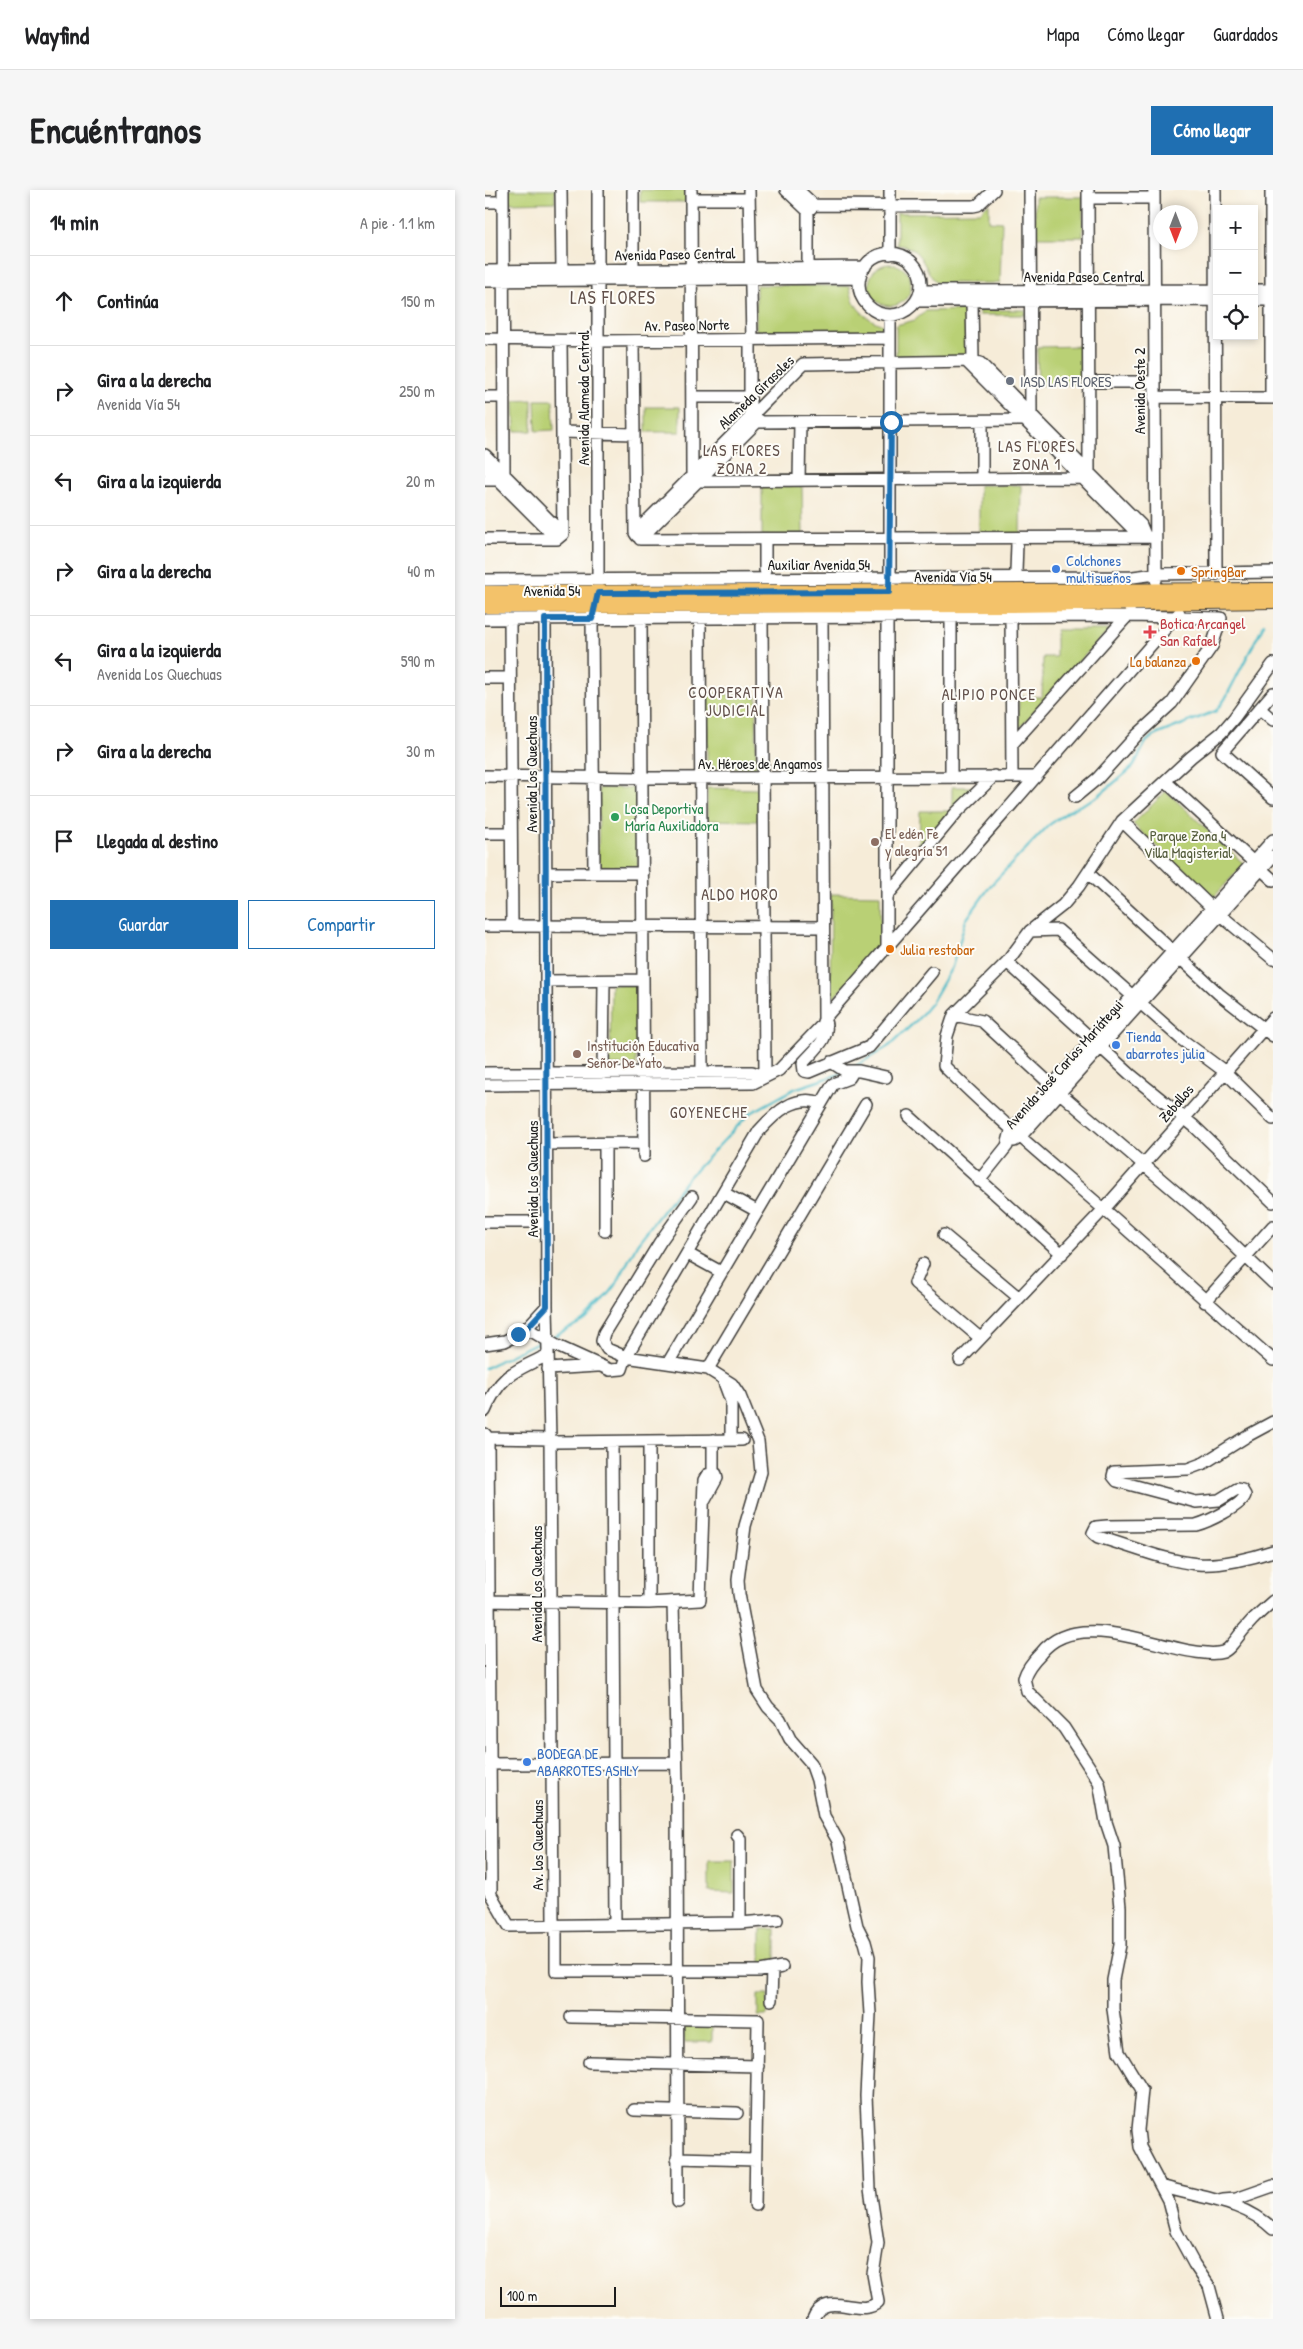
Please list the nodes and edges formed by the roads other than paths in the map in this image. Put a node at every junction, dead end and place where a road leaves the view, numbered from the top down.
1 (503, 190) edge
2 (561, 190) edge
3 (598, 190) edge
4 (633, 190) edge
5 (786, 190) edge
6 (798, 190) edge
7 (890, 190) edge
8 (982, 190) edge
9 (993, 190) edge
10 (1030, 190) edge
11 (1215, 190) edge
12 (1271, 190) edge
13 (749, 194) edge
14 (1088, 194) edge
15 (1154, 194) edge
16 (694, 195) edge
17 (485, 202) edge
18 (499, 202) dead end
19 (890, 205) junction
20 (965, 206) junction
21 (811, 208) junction
22 (1216, 250) edge
23 (890, 254) junction
24 (808, 267) junction
25 (633, 270) junction
26 (485, 271) edge
27 (562, 271) junction
28 (751, 273) junction
29 (862, 273) junction
30 (692, 274) junction
31 (597, 275) junction
32 (504, 276) junction
33 (485, 281) edge
34 (1258, 291) edge
35 (1031, 295) junction
36 (1089, 295) junction
37 (1154, 295) junction
38 (1213, 295) edge
39 (1272, 295) edge
40 (919, 296) junction
41 (1258, 299) edge
42 (972, 301) junction
43 (890, 315) junction
44 (890, 338) junction
45 (485, 340) edge
46 (504, 340) junction
47 (692, 340) junction
48 (752, 340) junction
49 (1216, 340) edge
50 (561, 341) junction
51 (597, 341) junction
52 (633, 341) junction
53 (970, 362) junction
54 (890, 363) junction
55 (1089, 382) junction
56 (1154, 382) junction
57 (485, 397) edge
58 (504, 397) junction
59 (692, 397) junction
60 (750, 397) junction
61 (1154, 397) junction
62 (1216, 398) junction
63 (1272, 398) edge
64 (1028, 417) junction
65 (754, 420) junction
66 (800, 422) junction
67 (891, 422) junction
68 (982, 425) dead end
69 (562, 432) junction
70 (598, 434) junction
71 (634, 434) junction
72 (485, 455) edge
73 (485, 467) edge
74 (982, 475) dead end
75 (1086, 476) junction
76 (501, 477) junction
77 (695, 478) junction
78 (485, 480) edge
79 (799, 480) junction
80 (891, 480) junction
81 (560, 536) junction
82 (637, 536) junction
83 (1150, 537) junction
84 (891, 538) junction
85 (485, 539) edge
86 (1017, 542) dead end
87 (765, 544) dead end
88 (765, 570) dead end
89 (1017, 572) dead end
90 (1273, 572) edge
91 (1156, 574) junction
92 (1216, 574) junction
93 (1133, 577) junction
94 (485, 580) edge
95 (1273, 590) edge
96 (1156, 591) junction
97 (485, 593) edge
98 (596, 599) junction
99 (889, 599) junction
100 (1273, 601) edge
101 (1189, 602) junction
102 (1132, 604) junction
103 (485, 606) edge
104 (544, 606) junction
105 (1176, 616) junction
106 (822, 618) junction
107 (951, 618) junction
108 (1011, 618) junction
109 (485, 619) edge
110 (510, 619) junction
111 (641, 619) junction
112 (700, 619) junction
113 (762, 619) junction
114 (1273, 664) edge
115 (485, 678) edge
116 (510, 678) junction
117 (1273, 693) edge
118 (1260, 709) junction
119 (1273, 720) edge
120 (1012, 744) junction
121 (485, 776) edge
122 (511, 776) junction
123 (951, 776) junction
124 (994, 776) junction
125 (1012, 776) junction
126 (546, 777) junction
127 (594, 777) junction
128 (887, 777) junction
129 (1036, 777) junction
130 (643, 778) junction
131 (701, 778) junction
132 (763, 778) junction
133 (823, 778) junction
134 (1165, 781) junction
135 (1075, 797) dead end
136 (1273, 798) edge
137 (1122, 821) junction
138 (485, 833) edge
139 (511, 833) junction
140 (1273, 840) edge
141 (1273, 856) edge
142 (1257, 866) junction
143 (546, 872) junction
144 (643, 872) junction
145 (594, 873) junction
146 (1088, 873) junction
147 (1273, 880) edge
148 (887, 896) junction
149 (1217, 912) junction
150 (643, 925) junction
151 (703, 925) junction
152 (485, 926) edge
153 (511, 926) junction
154 (547, 926) junction
155 (764, 926) junction
156 (823, 927) junction
157 (1029, 931) junction
158 (887, 948) junction
159 (1176, 956) junction
160 (1273, 959) edge
161 (1007, 962) junction
162 (932, 972) dead end
163 (604, 980) junction
164 (643, 980) junction
165 (547, 981) junction
166 (1136, 1000) junction
167 (954, 1015) junction
168 (1273, 1018) edge
169 (824, 1019) junction
170 (1269, 1032) edge
171 (1096, 1044) junction
172 (831, 1062) junction
173 (848, 1071) junction
174 (1224, 1071) junction
175 (702, 1072) junction
176 (485, 1073) edge
177 (603, 1073) junction
178 (765, 1076) junction
179 (886, 1077) dead end
180 (643, 1078) junction
181 (547, 1079) junction
182 (485, 1084) edge
183 (1056, 1089) junction
184 (821, 1104) junction
185 (866, 1104) dead end
186 (909, 1116) dead end
187 (1184, 1117) junction
188 (1273, 1120) edge
189 (1015, 1135) junction
190 (643, 1143) junction
191 (547, 1144) junction
192 (605, 1144) junction
193 (644, 1156) dead end
194 (1145, 1163) junction
195 (979, 1181) junction
196 (724, 1193) junction
197 (693, 1197) dead end
198 (1273, 1202) edge
199 (1104, 1209) junction
200 (757, 1211) junction
201 (485, 1222) edge
202 (547, 1222) junction
203 (1273, 1226) edge
204 (605, 1231) dead end
205 (944, 1235) dead end
206 (688, 1254) junction
207 (1062, 1254) junction
208 (1245, 1258) junction
209 (923, 1264) dead end
210 (721, 1272) junction
211 (1273, 1283) edge
212 (1018, 1298) junction
213 (1205, 1302) junction
214 (547, 1306) junction
215 (524, 1331) junction
216 (981, 1338) junction
217 (548, 1339) junction
218 (485, 1344) edge
219 (548, 1355) junction
220 (626, 1357) junction
221 (960, 1360) dead end
222 (1273, 1360) edge
223 (668, 1363) junction
224 (603, 1366) junction
225 (548, 1369) junction
226 (708, 1369) junction
227 (723, 1378) junction
228 (485, 1410) edge
229 (1273, 1422) edge
230 (486, 1436) edge
231 (550, 1439) junction
232 (713, 1440) junction
233 (613, 1442) junction
234 (649, 1442) junction
235 (1273, 1551) edge
236 (487, 1601) edge
237 (1273, 1601) edge
238 (551, 1602) junction
239 (673, 1602) junction
240 (614, 1603) junction
241 (649, 1603) junction
242 (487, 1762) edge
243 (676, 1763) junction
244 (552, 1765) junction
245 (615, 1765) junction
246 (737, 1835) dead end
247 (488, 1888) edge
248 (777, 1920) dead end
249 (740, 1923) junction
250 (555, 1925) junction
251 (615, 1925) junction
252 (678, 1925) junction
253 (677, 1973) junction
254 (771, 2000) dead end
255 (571, 2017) dead end
256 (678, 2018) junction
257 (589, 2062) dead end
258 (678, 2063) junction
259 (758, 2066) junction
260 (634, 2110) dead end
261 (677, 2111) junction
262 (737, 2113) dead end
263 (677, 2158) junction
264 (756, 2160) junction
265 (1161, 2186) junction
266 (1273, 2186) edge
267 (1222, 2201) junction
268 (678, 2202) dead end
269 (755, 2205) dead end
270 (1273, 2229) edge
271 (813, 2319) edge
272 (1218, 2319) edge

1 - 32 street
2 - 27 street
3 - 31 street, Avenida Alameda Central
4 - 25 street
5 - 21 street
6 - 21 street
7 - 19 street
8 - 20 street
9 - 20 street
10 - 35 street
11 - 22 street
12 - 39 street
13 - 16 street
13 - 28 street
14 - 15 street
14 - 36 street
15 - 37 street, Avenida Oeste 2
16 - 30 street
17 - 18 street
19 - 20 street
19 - 21 street
19 - 23 street
21 - 24 street
23 - 29 street
23 - 40 street
24 - 28 street, Avenida Paseo Central
24 - 29 street, Avenida Paseo Central
25 - 30 street, Avenida Paseo Central
25 - 31 street, Avenida Paseo Central
26 - 32 street, Avenida Paseo Central
27 - 31 street, Avenida Paseo Central
27 - 32 street, Avenida Paseo Central
28 - 29 street, Avenida Paseo Central
28 - 30 street, Avenida Paseo Central
28 - 48 street
29 - 43 street
30 - 31 street, Avenida Paseo Central
30 - 47 street
31 - 32 street, Avenida Paseo Central
31 - 51 street, Avenida Alameda Central
32 - 33 street, Avenida Paseo Central
32 - 46 street
34 - 39 street
35 - 36 street, Avenida Paseo Central
35 - 40 street, Avenida Paseo Central
35 - 42 street
35 - 64 street
36 - 37 street, Avenida Paseo Central
36 - 55 street
37 - 38 street, Avenida Paseo Central
37 - 56 street, Avenida Oeste 2
39 - 41 street
39 - 63 street
40 - 42 street
40 - 43 street
42 - 53 street
43 - 44 street
44 - 48 street, Av. Paseo Norte
44 - 54 street
45 - 46 street, Av. Paseo Norte
46 - 50 street, Av. Paseo Norte
46 - 58 street
47 - 48 street, Av. Paseo Norte
47 - 52 street, Av. Paseo Norte
47 - 59 street
48 - 60 street
49 - 62 street
50 - 51 street, Av. Paseo Norte
50 - 69 street
51 - 52 street, Av. Paseo Norte
51 - 70 street, Avenida Alameda Central
52 - 71 street
53 - 54 street
53 - 64 street
54 - 65 street
54 - 67 street
55 - 56 street
55 - 75 street
56 - 61 street, Avenida Oeste 2
57 - 58 street
58 - 76 street
59 - 60 street
59 - 77 street
60 - 65 street
61 - 62 street
61 - 83 street, Avenida Oeste 2
62 - 63 street
62 - 92 street
64 - 67 street
64 - 75 street
65 - 66 street
65 - 77 street
66 - 67 street
66 - 79 street
67 - 80 street
68 - 74 street
69 - 70 street
69 - 81 street
70 - 71 street
70 - 98 street, Avenida Alameda Central
71 - 82 street
72 - 76 street
73 - 76 street
75 - 80 street
75 - 83 street
76 - 78 street
76 - 81 street
77 - 79 street
77 - 82 street
79 - 80 street
80 - 84 street
81 - 85 street
82 - 84 street
83 - 84 street
83 - 91 street, Avenida Oeste 2
84 - 99 street
86 - 89 street
87 - 88 street
90 - 92 street, Auxiliar Avenida 54
91 - 92 street, Auxiliar Avenida 54
91 - 93 street, Auxiliar Avenida 54
91 - 96 street, Avenida Oeste 2
93 - 99 street, Auxiliar Avenida 54
93 - 102 street
94 - 98 street, Auxiliar Avenida 54
95 - 96 main road, Avenida Vía 54
96 - 102 main road, Avenida Vía 54
97 - 104 main road, Avenida 54
98 - 99 main road, Avenida 54
98 - 99 street, Auxiliar Avenida 54
98 - 104 main road
98 - 104 street
98 - 111 street
98 - 127 street, Avenida Alameda Central
99 - 102 main road, Avenida Vía 54
99 - 106 street
99 - 107 street
99 - 128 street
100 - 101 main road, Avenida Vía 54
101 - 102 main road, Avenida Vía 54
101 - 105 street
102 - 105 street
102 - 108 street
102 - 120 street
103 - 104 main road, Avenida 54
104 - 110 street
104 - 126 street, Avenida Los Quechuas
105 - 129 street
105 - 135 street
106 - 113 street
106 - 133 street
107 - 108 street
107 - 123 street
108 - 120 street
109 - 110 street
110 - 116 street
111 - 112 street
111 - 130 street
112 - 113 street
112 - 131 street
113 - 132 street
114 - 134 street
115 - 116 street
116 - 122 street
117 - 118 street
118 - 119 street
118 - 136 street
120 - 125 street
121 - 122 street, Av. Héroes de Angamos
122 - 126 street, Av. Héroes de Angamos
122 - 139 street
123 - 124 street, Av. Héroes de Angamos
123 - 128 street, Av. Héroes de Angamos
124 - 125 street, Av. Héroes de Angamos
124 - 148 street
125 - 129 street, Av. Héroes de Angamos
126 - 127 street, Av. Héroes de Angamos
126 - 143 street, Avenida Los Quechuas
127 - 130 street, Av. Héroes de Angamos
127 - 145 street, Avenida Alameda Central
128 - 133 street, Av. Héroes de Angamos
128 - 148 street
129 - 158 street
130 - 131 street, Av. Héroes de Angamos
130 - 144 street
131 - 132 street, Av. Héroes de Angamos
131 - 151 street
132 - 133 street, Av. Héroes de Angamos
132 - 155 street
133 - 156 street
134 - 137 street
134 - 142 street
137 - 146 street
137 - 149 street
138 - 139 street
139 - 153 street
140 - 142 street, Avenida José Carlos Mariátegui
141 - 142 street, Avenida José Carlos Mariátegui
142 - 147 street
142 - 149 street, Avenida José Carlos Mariátegui
143 - 145 street
143 - 154 street, Avenida Los Quechuas
144 - 145 street
144 - 150 street
146 - 157 street
146 - 159 street
148 - 158 street
149 - 159 street, Avenida José Carlos Mariátegui
149 - 160 street
150 - 151 street
150 - 154 street
150 - 164 street
151 - 155 street
151 - 175 street
152 - 153 street
153 - 154 street
154 - 165 street, Avenida Los Quechuas
155 - 156 street
155 - 178 street
156 - 169 street
157 - 161 street
157 - 166 street
158 - 169 street
159 - 166 street, Avenida José Carlos Mariátegui
159 - 170 street
161 - 167 street
161 - 171 street
162 - 172 street
163 - 164 street
163 - 165 street
163 - 177 street
164 - 180 street
165 - 181 street, Avenida Los Quechuas
166 - 171 street, Avenida José Carlos Mariátegui
166 - 174 street
167 - 183 street
167 - 189 street
168 - 170 street, Zeballos
169 - 172 street
169 - 178 street
170 - 174 street, Zeballos
171 - 183 street, Avenida José Carlos Mariátegui
171 - 187 street
172 - 173 street
173 - 179 street
173 - 184 street
174 - 187 street, Zeballos
174 - 188 street
175 - 178 street
175 - 180 street
176 - 181 street
177 - 180 street
177 - 181 street
178 - 180 street
180 - 181 street
180 - 190 street
181 - 182 street
181 - 191 street, Avenida Los Quechuas
183 - 189 street, Avenida José Carlos Mariátegui
183 - 194 street
184 - 196 street
184 - 200 street
185 - 226 street
186 - 195 street
187 - 194 street, Zeballos
187 - 198 street
189 - 195 street, Avenida José Carlos Mariátegui
189 - 199 street
190 - 192 street
190 - 193 street
191 - 192 street
191 - 202 street, Avenida Los Quechuas
192 - 204 street
194 - 199 street, Zeballos
194 - 208 street
195 - 207 street
196 - 200 street
196 - 206 street
197 - 220 street
199 - 207 street, Zeballos
199 - 213 street
200 - 210 street
201 - 202 street
202 - 214 street, Avenida Los Quechuas
203 - 208 street
205 - 212 street
206 - 210 street
206 - 220 street
207 - 212 street, Zeballos
208 - 211 street
208 - 213 street
209 - 216 street
210 - 223 street
212 - 216 street, Zeballos
213 - 222 street
214 - 215 street
214 - 217 street, Avenida Los Quechuas
215 - 217 street
215 - 218 street
216 - 221 street, Zeballos
217 - 219 street, Avenida Los Quechuas
217 - 224 street
219 - 225 street, Avenida Los Quechuas
219 - 228 street
220 - 223 street
220 - 224 street
223 - 226 street
224 - 225 street
225 - 231 street, Avenida Los Quechuas
226 - 227 street
227 - 232 street
227 - 271 street
229 - 235 street
230 - 231 street
230 - 236 street
231 - 233 street
231 - 238 street, Avenida Los Quechuas
232 - 234 street
232 - 239 street
233 - 234 street
233 - 240 street
234 - 241 street
236 - 238 street
236 - 242 street
237 - 265 street
238 - 240 street
238 - 244 street, Avenida Los Quechuas
239 - 241 street
239 - 243 street
240 - 241 street
240 - 245 street
242 - 244 street
242 - 247 street
243 - 245 street
243 - 252 street
244 - 245 street
244 - 250 street, Av. los Quechuas
245 - 251 street
246 - 249 street
247 - 250 street
248 - 249 street
249 - 252 street
250 - 251 street
250 - 253 street, Av. los Quechuas
251 - 252 street
252 - 253 street
253 - 254 street
253 - 256 street
255 - 256 street
256 - 258 street
256 - 259 street
257 - 258 street
258 - 259 street
258 - 261 street
259 - 264 street
260 - 261 street
261 - 262 street
261 - 263 street
263 - 264 street
263 - 268 street
264 - 269 street
265 - 267 street
265 - 272 street
266 - 267 street
267 - 270 street

